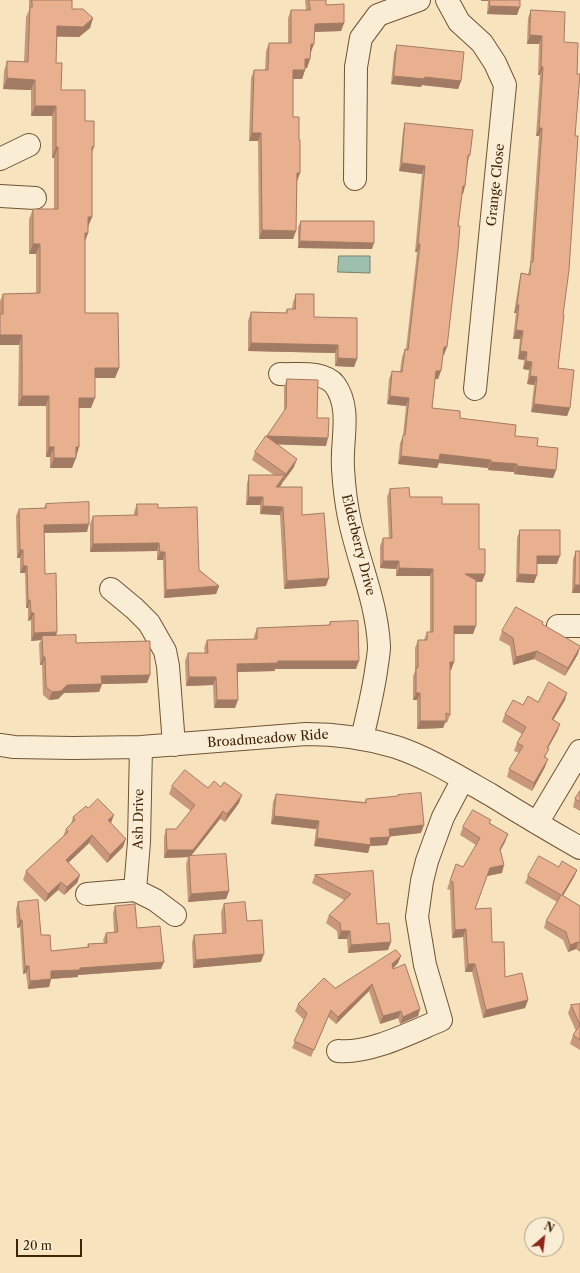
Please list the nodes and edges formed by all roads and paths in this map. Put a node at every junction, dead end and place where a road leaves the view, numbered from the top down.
1 (419, 0) edge
2 (447, 0) edge
3 (29, 145) dead end
4 (0, 159) edge
5 (355, 179) dead end
6 (0, 196) edge
7 (35, 198) dead end
8 (280, 374) dead end
9 (475, 389) dead end
10 (111, 589) dead end
11 (558, 626) dead end
12 (580, 626) edge
13 (362, 738) junction
14 (0, 745) edge
15 (174, 745) junction
16 (140, 747) junction
17 (580, 751) edge
18 (463, 779) junction
19 (537, 823) junction
20 (580, 848) edge
21 (135, 890) junction
22 (87, 894) dead end
23 (175, 915) dead end
24 (338, 1051) dead end

1 - 5 street
2 - 9 street, Grange Close
3 - 4 street
6 - 7 street
8 - 13 street, Elderberry Drive
10 - 15 street
11 - 12 street
13 - 15 street, Broadmeadow Ride
13 - 18 street, Broadmeadow Ride
14 - 16 street, Broadmeadow Ride
15 - 16 street, Broadmeadow Ride
16 - 21 street, Ash Drive
17 - 19 street
18 - 19 street, Broadmeadow Ride
18 - 24 street
19 - 20 street, Broadmeadow Ride
21 - 22 street
21 - 23 street

